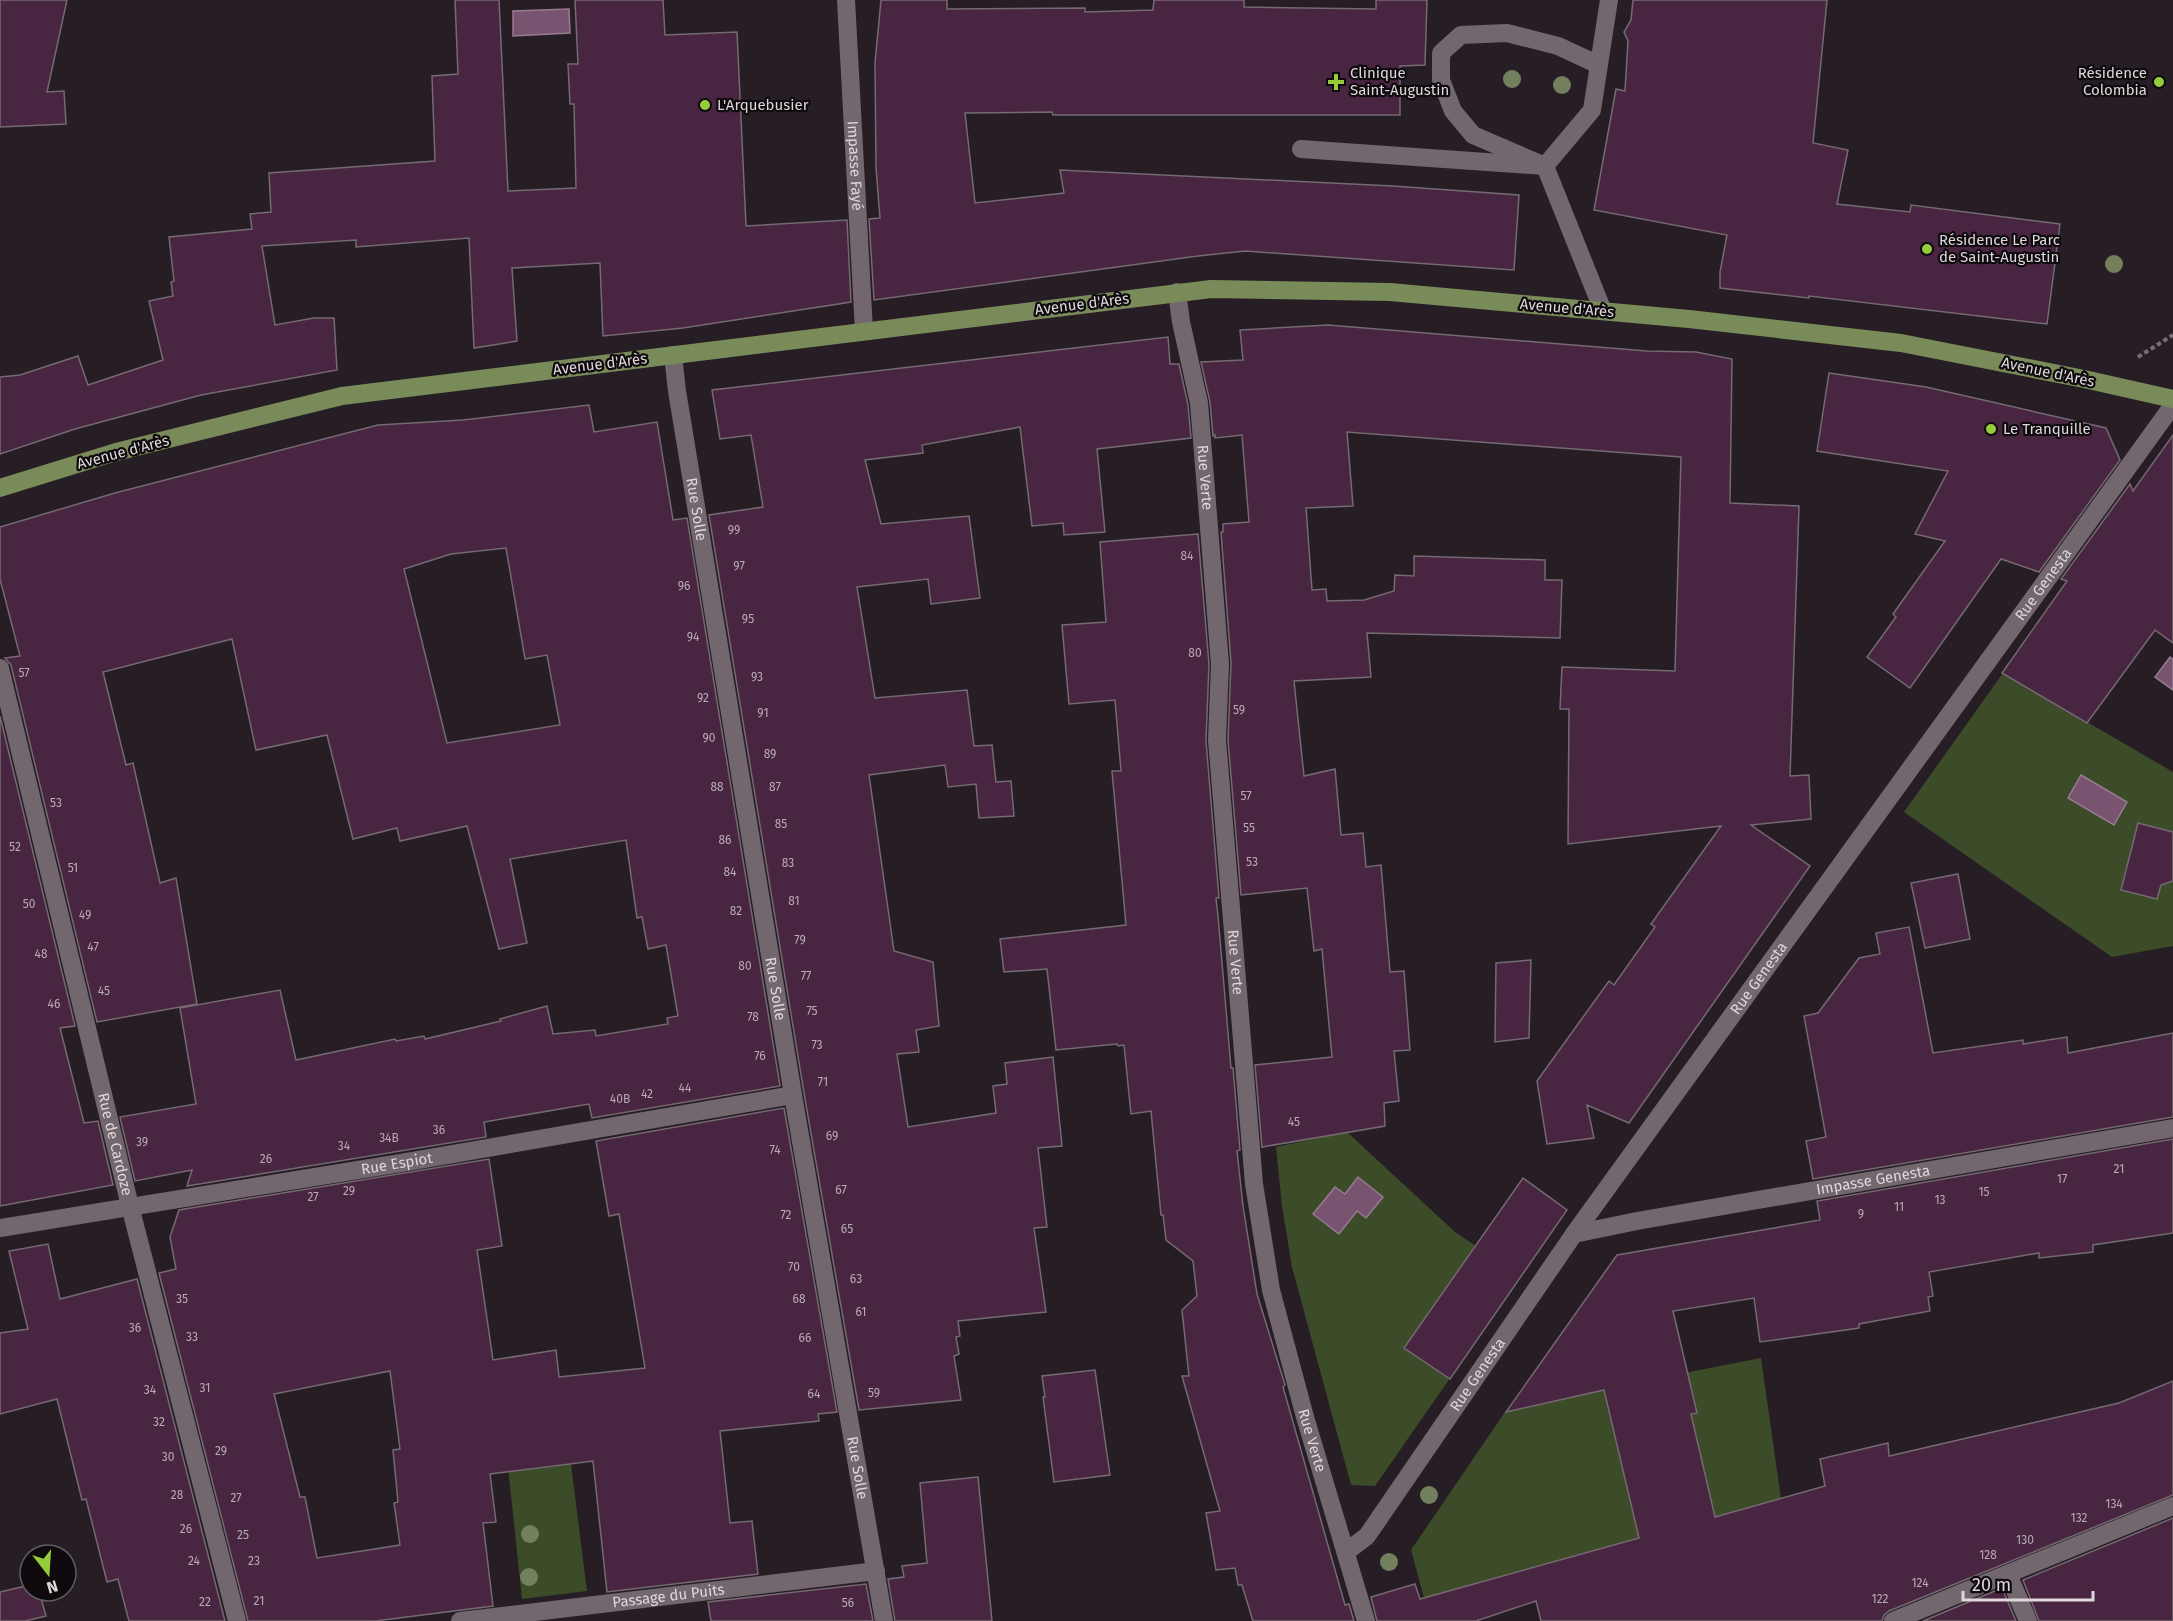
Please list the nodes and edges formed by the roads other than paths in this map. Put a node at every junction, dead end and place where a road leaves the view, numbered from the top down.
1 (846, 0) edge
2 (1609, 0) edge
3 (1599, 65) junction
4 (1301, 149) dead end
5 (1545, 166) junction
6 (1177, 292) junction
7 (1603, 311) junction
8 (864, 332) junction
9 (673, 355) junction
10 (2173, 399) edge
11 (2173, 405) edge
12 (0, 488) edge
13 (0, 668) edge
14 (793, 1095) junction
15 (2173, 1128) edge
16 (130, 1206) junction
17 (0, 1228) edge
18 (1574, 1234) junction
19 (2173, 1506) edge
20 (1346, 1552) junction
21 (876, 1570) junction
22 (2008, 1574) junction
23 (556, 1615) edge
24 (237, 1621) edge
25 (460, 1621) edge
26 (884, 1621) edge
27 (1366, 1621) edge
28 (1893, 1621) edge
29 (2028, 1621) edge

1 - 8 street, Impasse Fayé
2 - 3 street
3 - 5 street
3 - 5 street
4 - 5 street
5 - 7 street
6 - 7 main road, Avenue d'Arès
6 - 8 main road, Avenue d'Arès
6 - 20 street, Rue Verte
7 - 10 main road, Avenue d'Arès
8 - 9 main road, Avenue d'Arès
9 - 12 main road, Avenue d'Arès
9 - 14 street, Rue Solle
11 - 18 street, Rue Genesta
13 - 16 street, Rue de Cardoze
14 - 16 street, Rue Espiot
14 - 21 street, Rue Solle
15 - 18 street, Impasse Genesta
16 - 17 street, Rue Espiot
16 - 24 street, Rue de Cardoze
18 - 20 street, Rue Genesta
19 - 22 street
20 - 27 street, Rue Verte
21 - 23 street, Passage du Puits
21 - 26 street, Rue Solle
22 - 28 street
22 - 29 street
23 - 25 street, Passage du Puits

